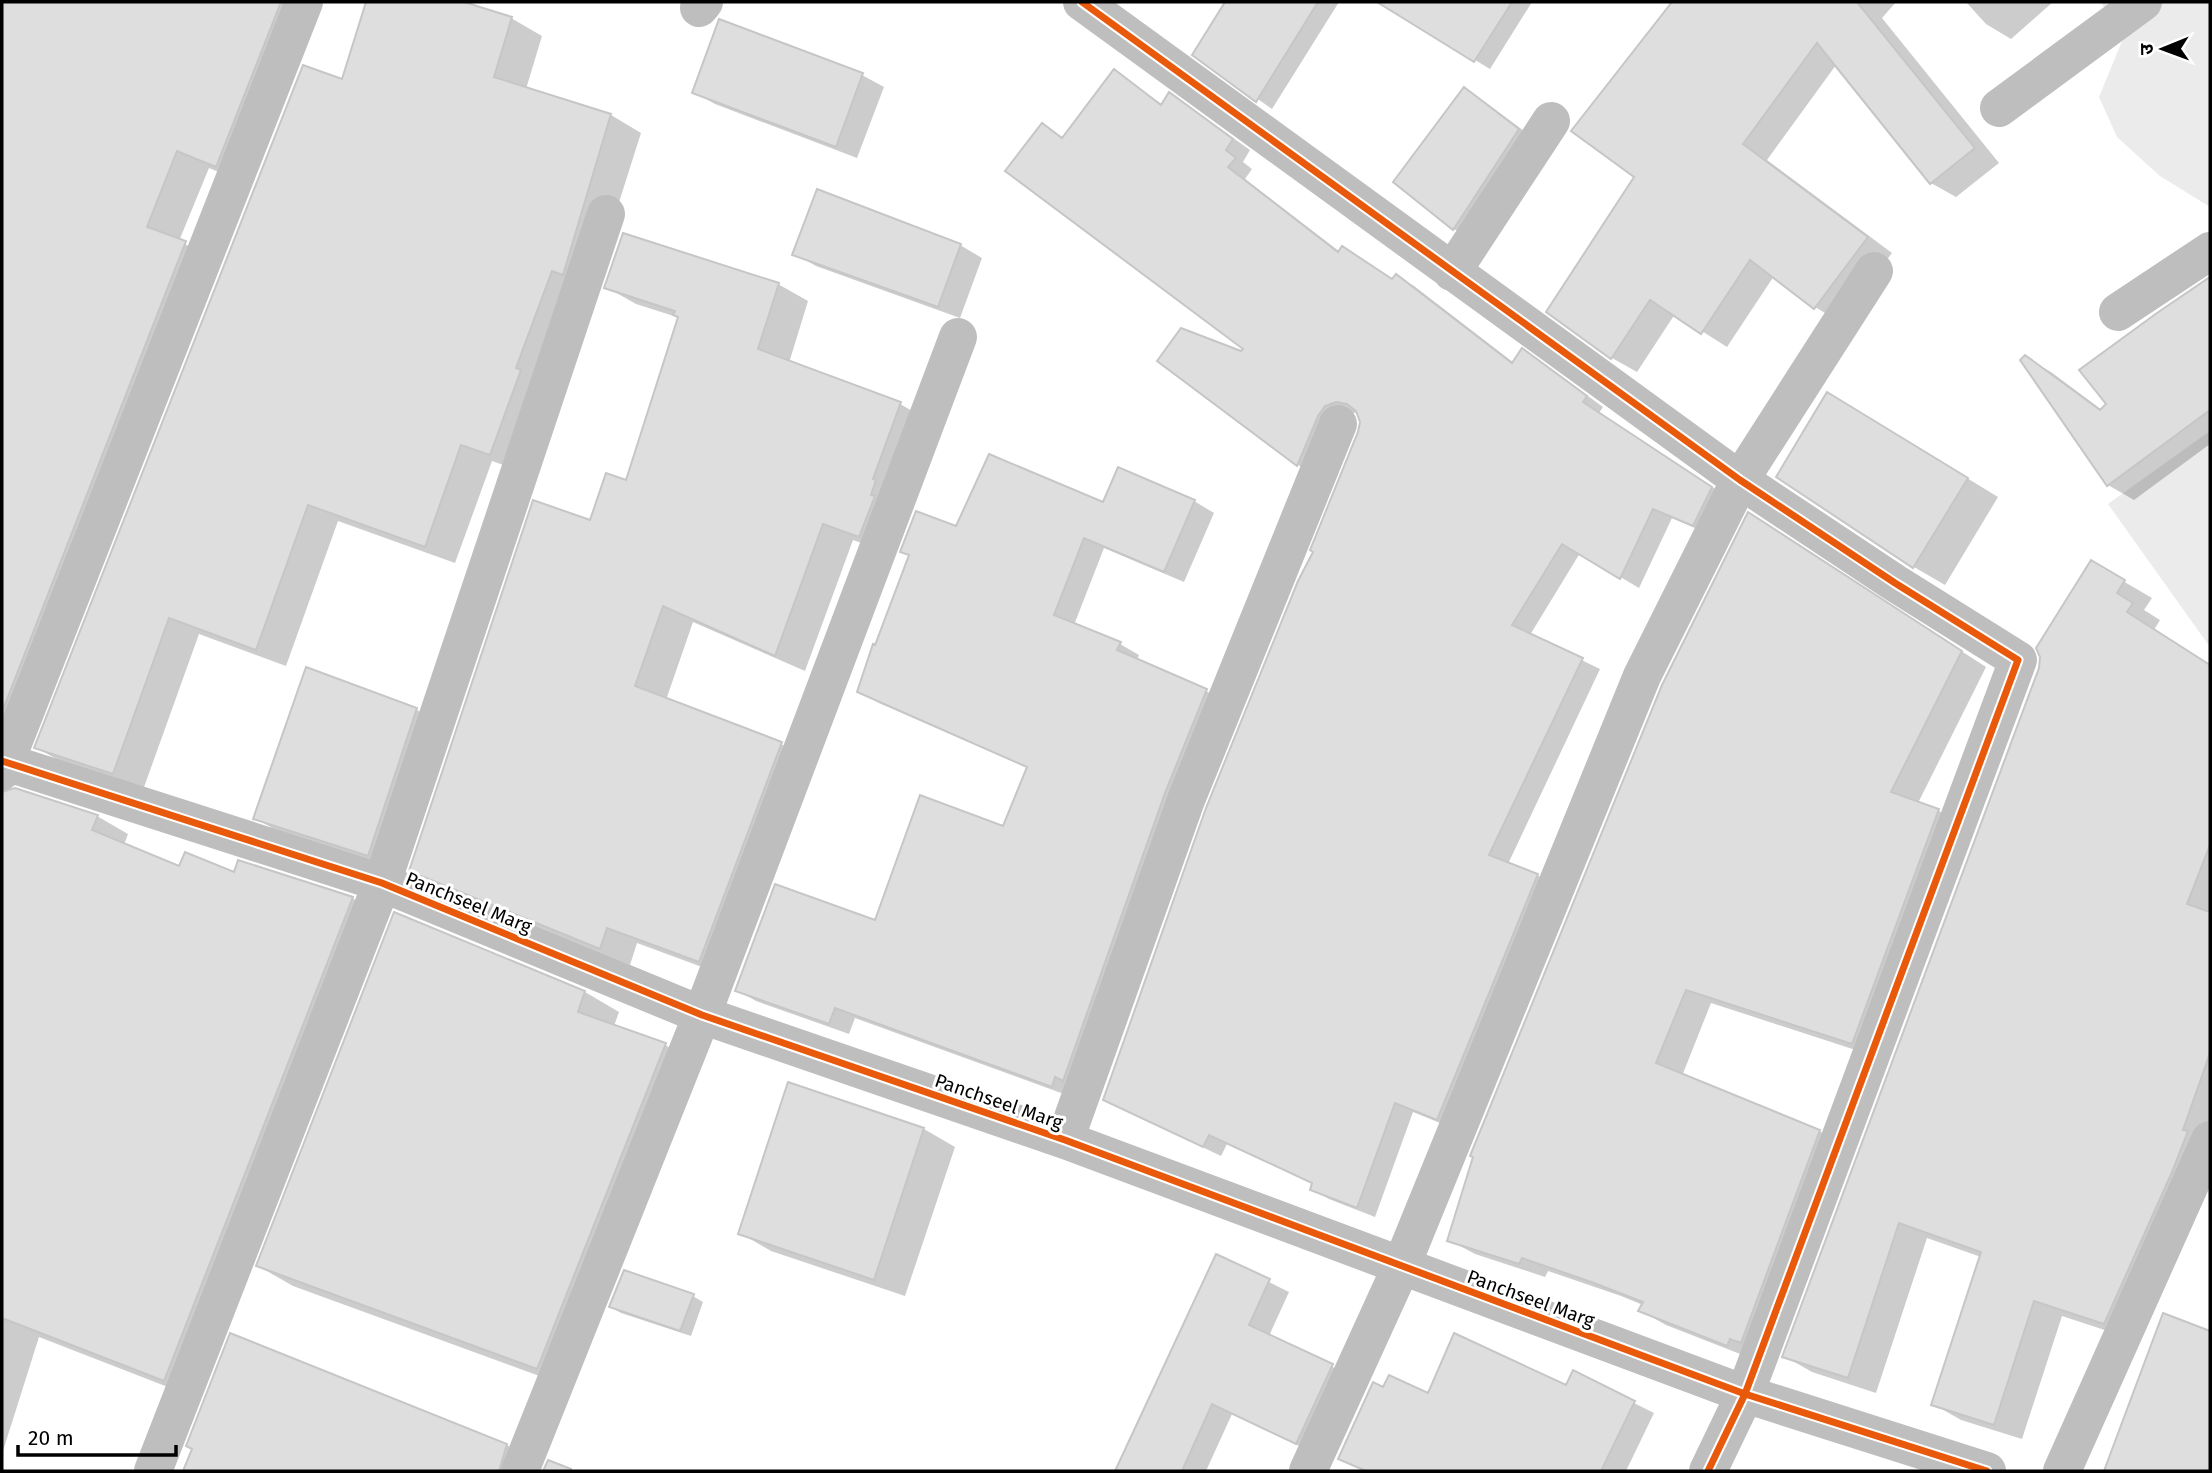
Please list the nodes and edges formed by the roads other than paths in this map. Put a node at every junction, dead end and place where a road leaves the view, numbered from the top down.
1 (304, 2) edge
2 (1082, 2) edge
3 (2143, 2) edge
4 (1999, 108) dead end
5 (1550, 121) dead end
6 (606, 214) dead end
7 (2210, 251) edge
8 (1874, 271) dead end
9 (1452, 272) junction
10 (2118, 312) dead end
11 (958, 337) dead end
12 (1338, 424) dead end
13 (1740, 480) junction
14 (3, 765) edge
15 (382, 883) junction
16 (702, 1015) junction
17 (1065, 1140) junction
18 (2210, 1140) edge
19 (1401, 1267) junction
20 (1745, 1394) junction
21 (153, 1471) edge
22 (520, 1471) edge
23 (1308, 1471) edge
24 (1708, 1471) edge
25 (1987, 1471) edge
26 (2062, 1471) edge

1 - 14 street
2 - 9 street
3 - 4 street
5 - 9 street
6 - 15 street
7 - 10 street
8 - 13 street
9 - 13 street
11 - 16 street
12 - 17 street
13 - 19 street
13 - 20 street
14 - 15 street, Panchseel Marg
15 - 16 street, Panchseel Marg
15 - 21 street
16 - 17 street, Panchseel Marg
16 - 22 street
17 - 19 street, Panchseel Marg
18 - 26 street
19 - 20 street, Panchseel Marg
19 - 23 street
20 - 24 street
20 - 25 street, Panchseel Marg

